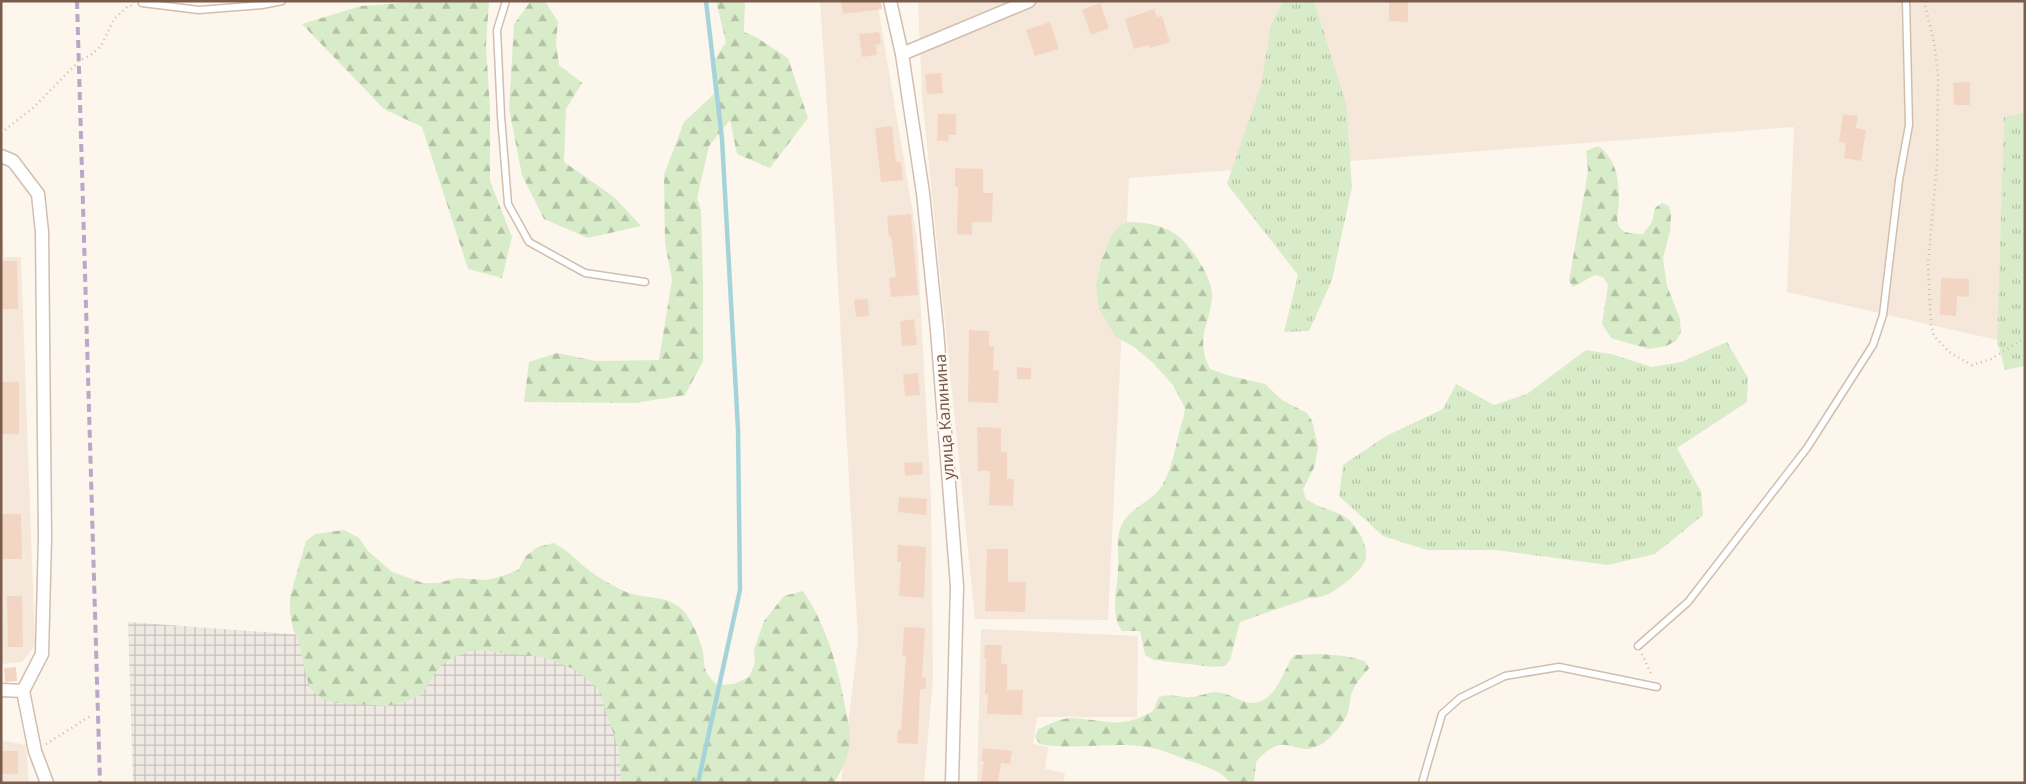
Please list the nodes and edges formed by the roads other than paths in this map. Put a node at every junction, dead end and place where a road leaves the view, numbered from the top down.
1 (282, 1) edge
2 (506, 1) edge
3 (890, 1) edge
4 (1029, 1) edge
5 (1906, 1) edge
6 (142, 3) road end
7 (902, 54) junction
8 (1, 156) edge
9 (645, 282) dead end
10 (1638, 646) road end
11 (1657, 687) road end
12 (1, 690) edge
13 (23, 691) junction
14 (47, 783) edge
15 (952, 783) edge
16 (1422, 783) edge

1 - 6 lane
2 - 9 lane
3 - 7 street, улица Калинина
4 - 7 street
5 - 10 lane
7 - 15 street, улица Калинина
8 - 13 street
11 - 16 lane
12 - 13 street
13 - 14 street

